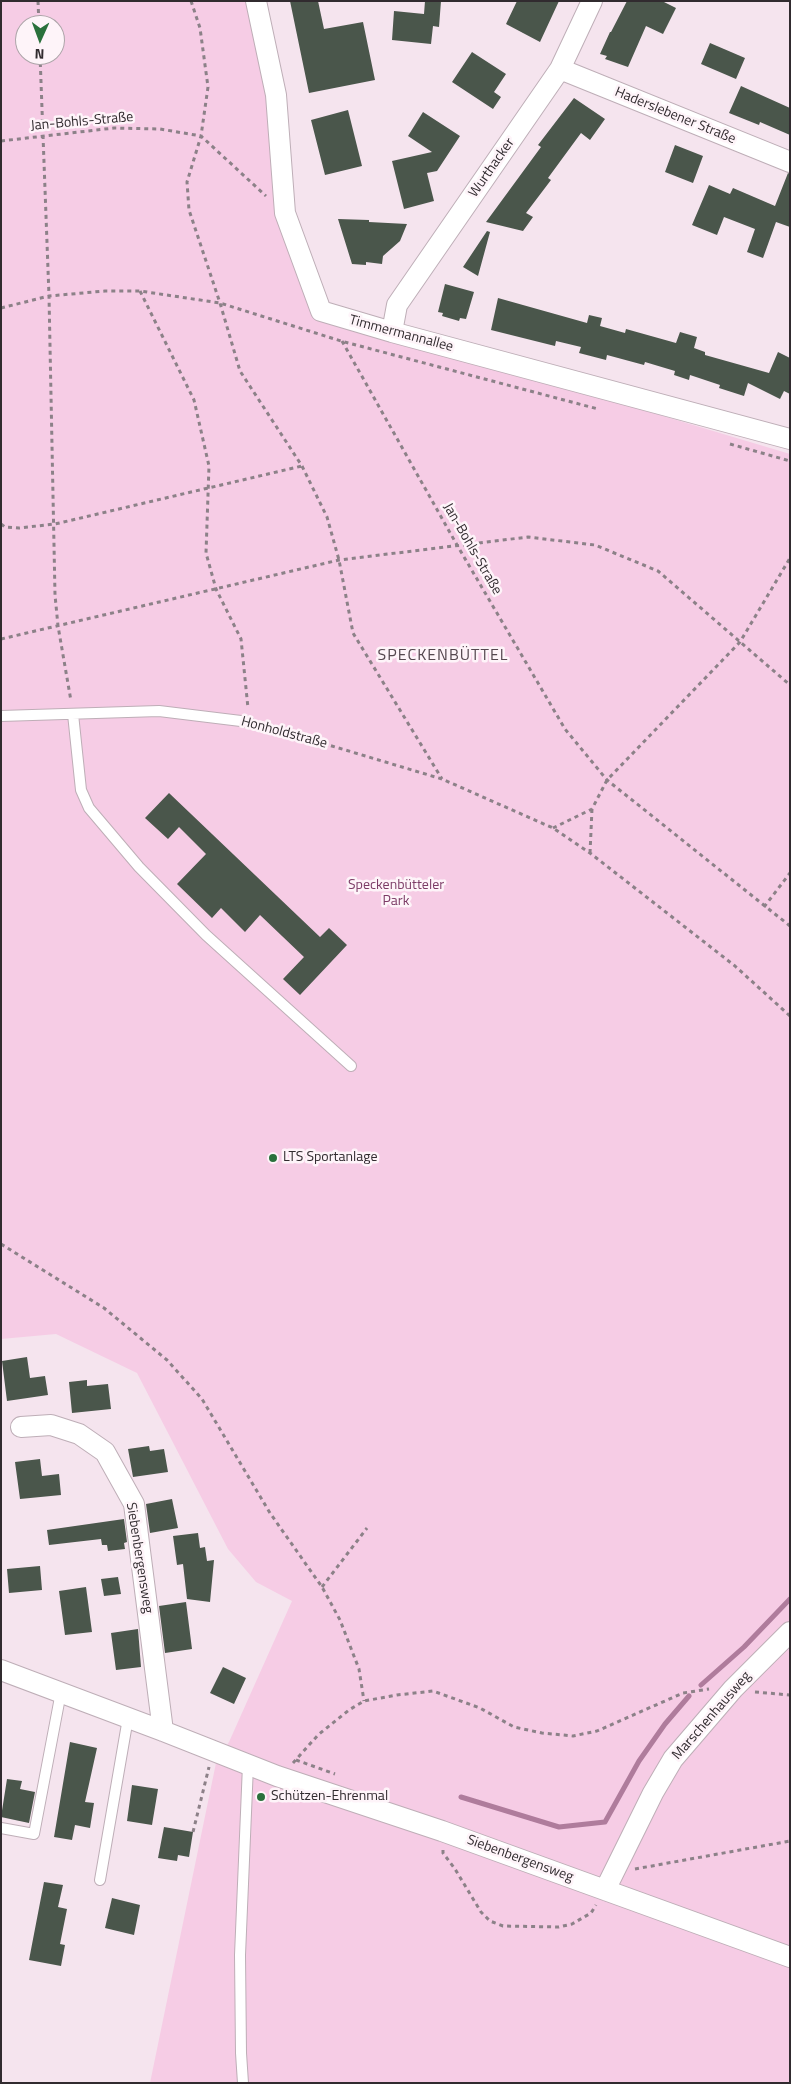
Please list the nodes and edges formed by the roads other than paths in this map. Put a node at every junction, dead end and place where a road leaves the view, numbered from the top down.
1 (256, 1) edge
2 (592, 1) edge
3 (560, 69) junction
4 (790, 162) edge
5 (392, 332) junction
6 (790, 439) edge
7 (73, 714) junction
8 (1, 716) edge
9 (249, 722) road end
10 (351, 1066) dead end
11 (21, 1427) dead end
12 (790, 1632) edge
13 (1, 1670) edge
14 (61, 1692) junction
15 (128, 1718) junction
16 (163, 1731) junction
17 (248, 1765) junction
18 (1, 1828) edge
19 (100, 1880) dead end
20 (609, 1882) junction
21 (790, 1957) edge
22 (243, 2083) edge

1 - 5 street, Timmermannallee
2 - 3 street, Wurthacker
3 - 4 street, Haderslebener Straße
3 - 5 street, Wurthacker
5 - 6 street, Timmermannallee
7 - 8 lane, Honholdstraße
7 - 9 lane, Honholdstraße
7 - 10 lane
11 - 16 street, Siebenbergensweg
12 - 20 street, Marschenhausweg
13 - 14 street, Siebenbergensweg
14 - 15 street, Siebenbergensweg
14 - 18 lane
15 - 16 street, Siebenbergensweg
15 - 19 lane
16 - 17 street, Siebenbergensweg
17 - 20 street, Siebenbergensweg
17 - 22 lane
20 - 21 street, Siebenbergensweg

